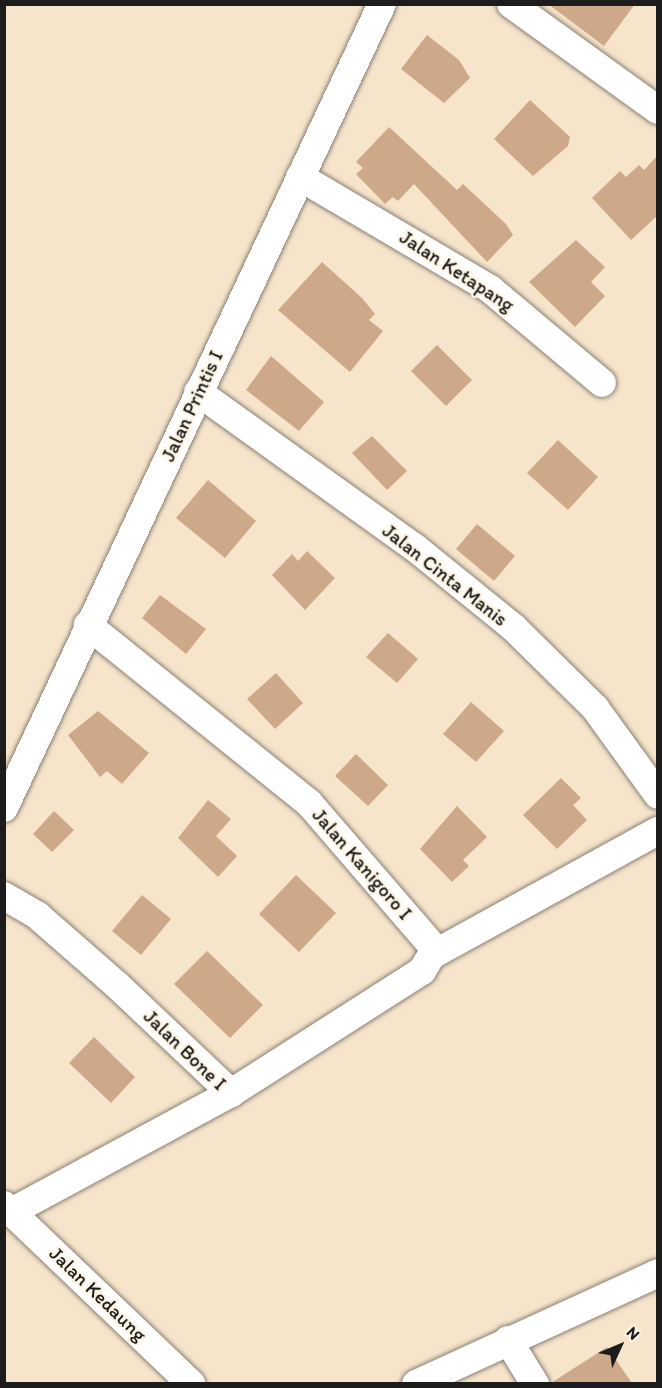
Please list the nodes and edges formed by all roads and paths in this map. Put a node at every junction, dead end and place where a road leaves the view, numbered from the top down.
1 (382, 4) edge
2 (511, 4) edge
3 (657, 110) edge
4 (300, 177) junction
5 (602, 383) dead end
6 (198, 392) junction
7 (88, 625) junction
8 (657, 795) edge
9 (4, 808) edge
10 (657, 831) edge
11 (4, 896) edge
12 (432, 955) junction
13 (231, 1093) junction
14 (9, 1208) edge
15 (657, 1273) edge
16 (508, 1340) junction
17 (190, 1383) edge
18 (416, 1383) edge
19 (535, 1383) edge

1 - 4 street, Jalan Printis I
2 - 3 street
4 - 5 street, Jalan Ketapang
4 - 6 street, Jalan Printis I
6 - 7 street, Jalan Printis I
6 - 8 street, Jalan Cinta Manis
7 - 9 street, Jalan Printis I
7 - 12 street, Jalan Kanigoro I
10 - 12 street
11 - 13 street, Jalan Bone I
12 - 13 street
13 - 14 street, Jalan Bone I
14 - 17 street, Jalan Kedaung
15 - 16 street
16 - 18 street
16 - 19 street

